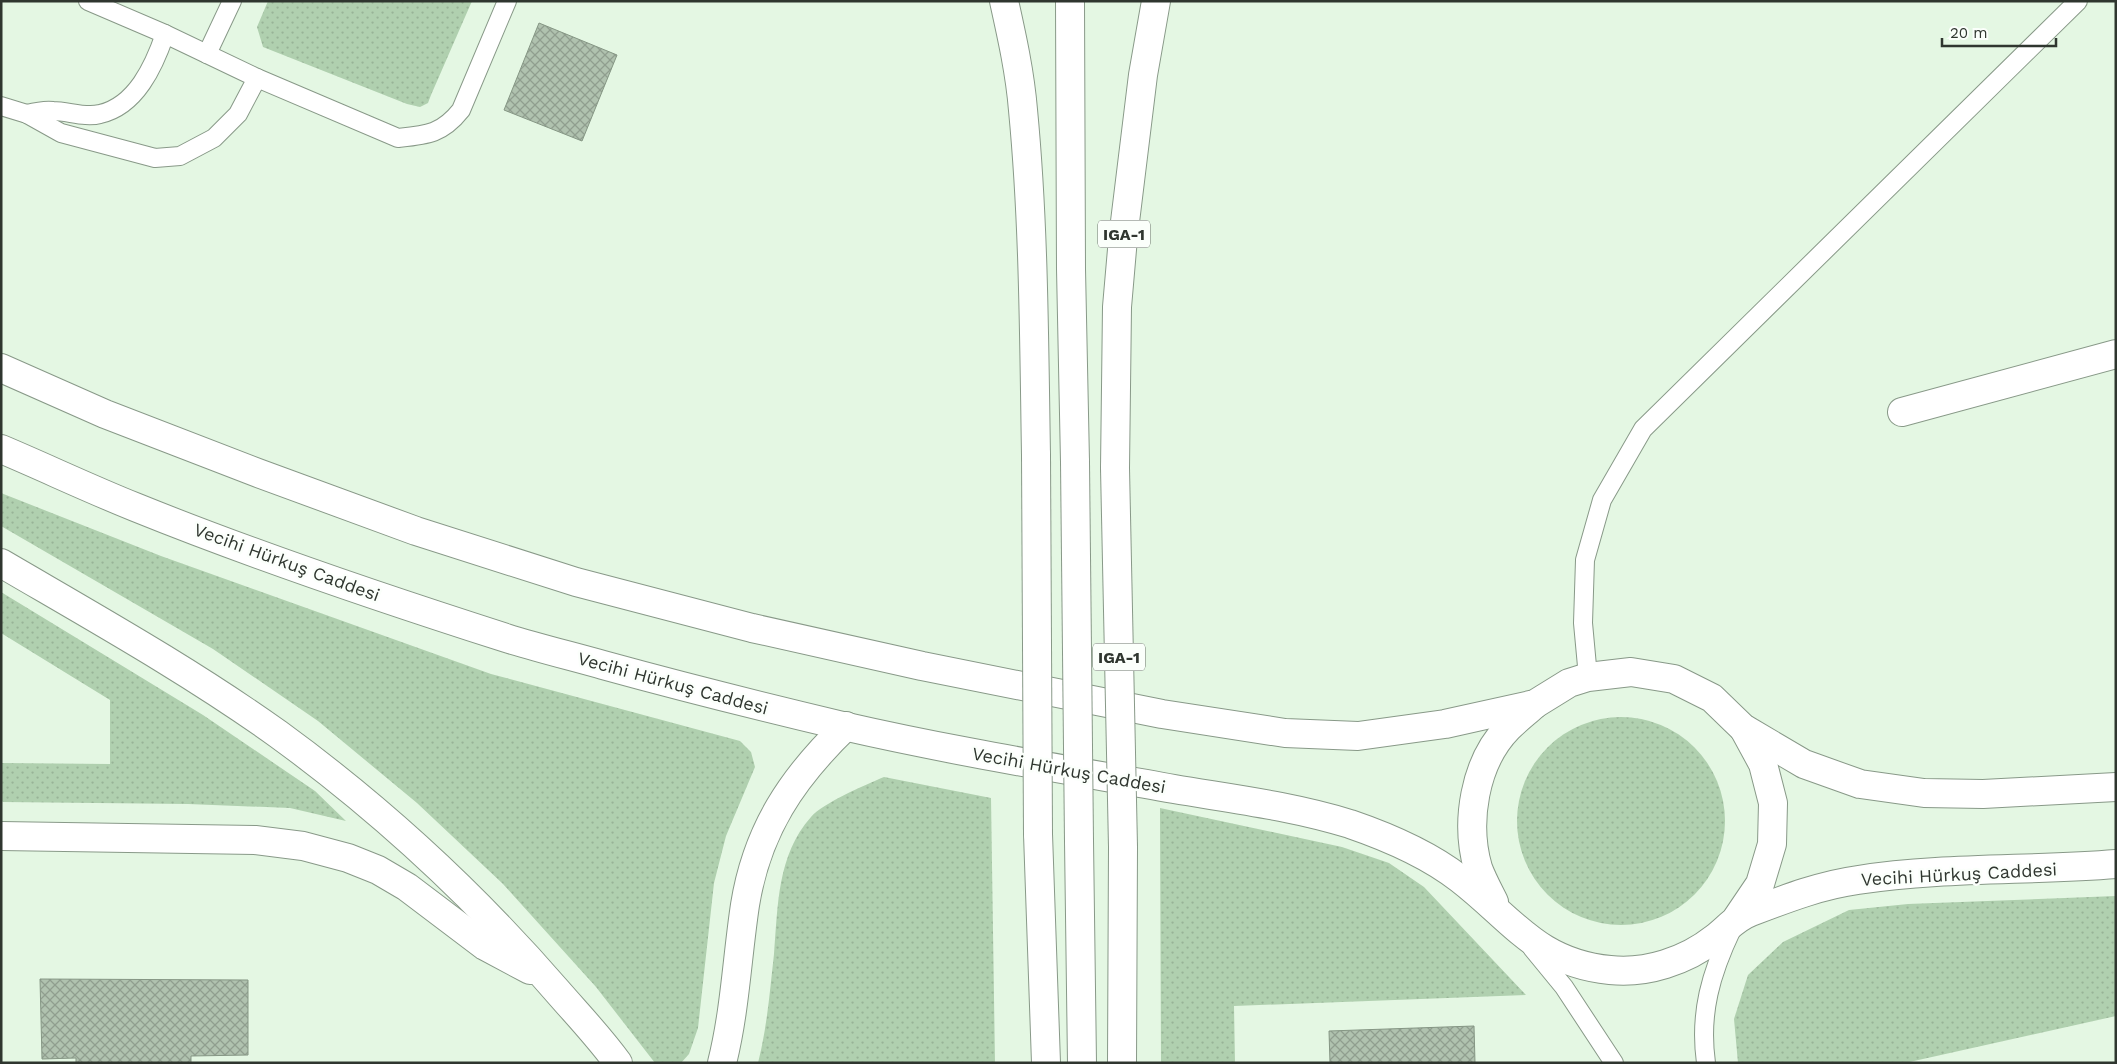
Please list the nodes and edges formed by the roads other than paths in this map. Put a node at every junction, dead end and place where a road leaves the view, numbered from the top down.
1 (88, 1) edge
2 (232, 1) edge
3 (508, 1) edge
4 (1004, 1) edge
5 (1070, 1) edge
6 (1156, 1) edge
7 (2078, 1) edge
8 (165, 34) junction
9 (207, 54) junction
10 (257, 78) junction
11 (1, 106) edge
12 (26, 114) junction
13 (2116, 354) edge
14 (1, 368) edge
15 (1902, 412) dead end
16 (1, 449) edge
17 (1, 563) edge
18 (1588, 677) junction
19 (1535, 704) junction
20 (846, 726) junction
21 (1743, 728) junction
22 (2116, 788) edge
23 (1, 836) edge
24 (2116, 864) edge
25 (1737, 918) junction
26 (1518, 930) junction
27 (547, 979) junction
28 (613, 1058) edge
29 (722, 1063) edge
30 (1046, 1063) edge
31 (1082, 1063) edge
32 (1122, 1063) edge
33 (1614, 1063) edge
34 (1706, 1063) edge

1 - 8 lane
2 - 9 lane
3 - 10 lane
4 - 30 main road, bridge
5 - 31 main road, bridge
6 - 32 main road, IGA-1, bridge
7 - 18 lane
8 - 9 lane
8 - 12 lane
9 - 10 lane
10 - 12 lane
11 - 12 lane
13 - 15 main road
14 - 19 main road
16 - 20 main road, Vecihi Hürkuş Caddesi
17 - 27 main road
18 - 19 main road
18 - 21 main road
19 - 26 main road
20 - 26 main road, Vecihi Hürkuş Caddesi
20 - 29 main road
21 - 22 main road
21 - 25 main road
23 - 27 main road
24 - 25 main road, Vecihi Hürkuş Caddesi
25 - 26 main road, Vecihi Hürkuş Caddesi
25 - 34 lane
26 - 33 lane
27 - 28 main road

